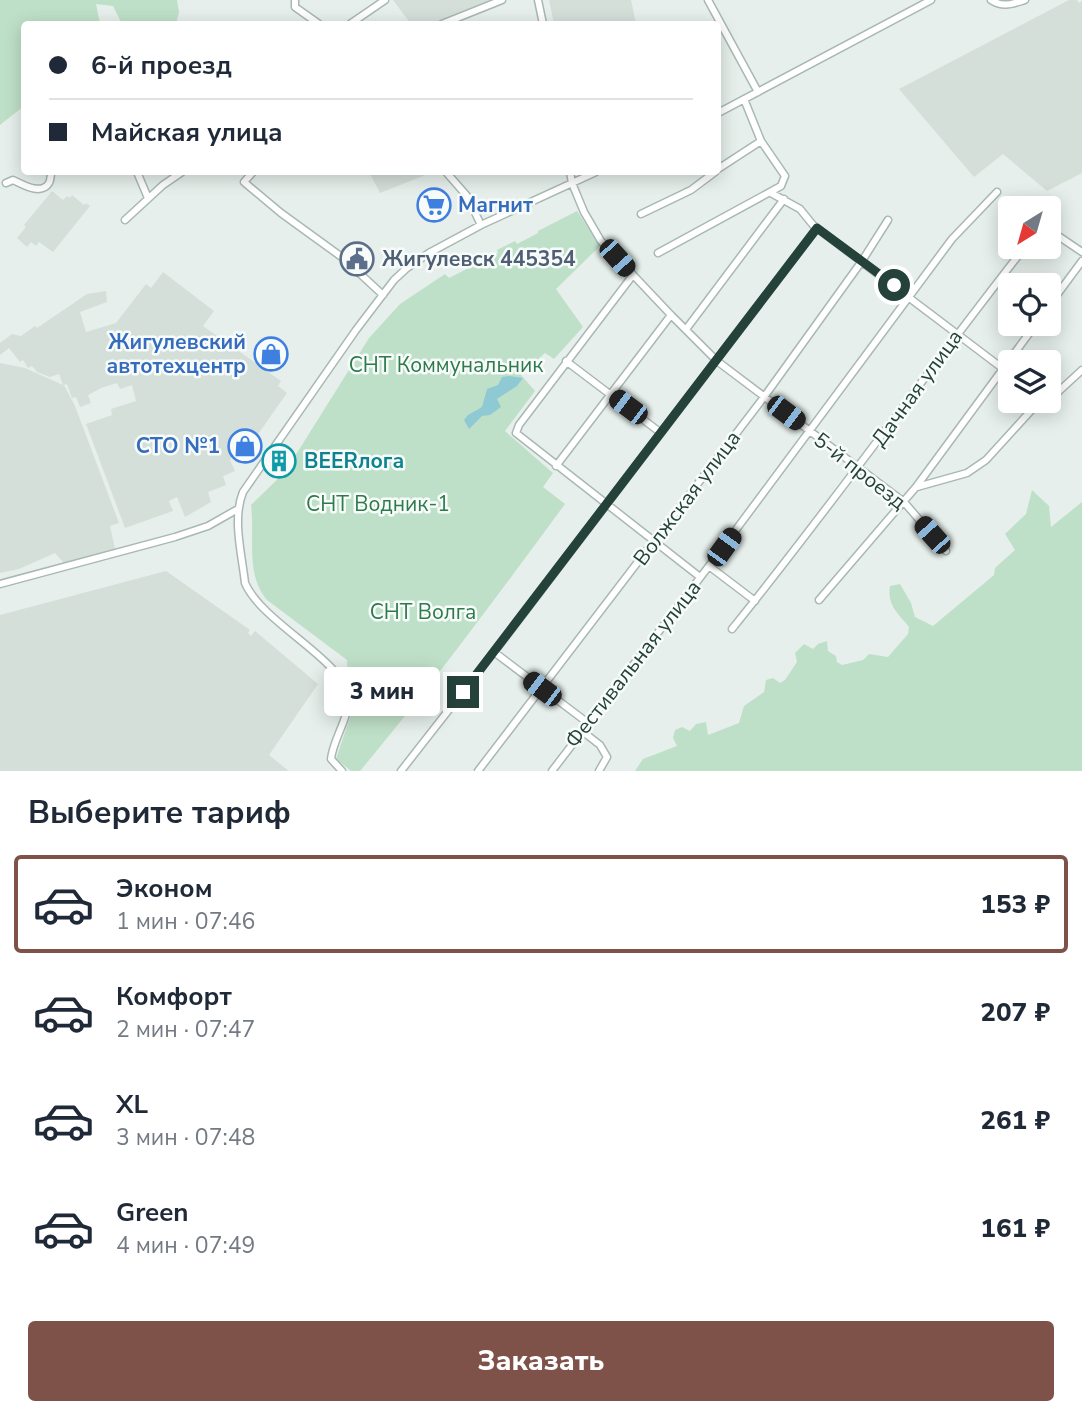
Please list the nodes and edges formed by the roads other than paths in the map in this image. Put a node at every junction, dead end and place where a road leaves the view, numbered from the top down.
1 (295, 0) edge
2 (385, 0) edge
3 (502, 0) edge
4 (538, 0) edge
5 (708, 0) edge
6 (912, 0) edge
7 (931, 0) edge
8 (991, 0) edge
9 (1025, 0) edge
10 (916, 8) junction
11 (315, 21) edge
12 (354, 21) edge
13 (450, 21) edge
14 (542, 21) edge
15 (719, 21) edge
16 (721, 24) edge
17 (758, 92) junction
18 (744, 100) junction
19 (721, 112) edge
20 (761, 141) junction
21 (721, 167) edge
22 (51, 175) edge
23 (138, 175) edge
24 (178, 175) edge
25 (250, 175) edge
26 (449, 175) edge
27 (571, 175) edge
28 (589, 175) edge
29 (710, 175) edge
30 (6, 183) dead end
31 (572, 183) junction
32 (997, 192) dead end
33 (771, 193) junction
34 (148, 198) junction
35 (785, 199) junction
36 (641, 214) dead end
37 (125, 220) dead end
38 (888, 220) dead end
39 (481, 225) junction
40 (817, 228) junction
41 (1061, 238) edge
42 (1082, 252) edge
43 (658, 253) dead end
44 (1016, 259) edge
45 (862, 261) junction
46 (1082, 261) edge
47 (633, 275) junction
48 (1061, 289) edge
49 (383, 295) junction
50 (910, 297) junction
51 (671, 315) junction
52 (687, 328) junction
53 (957, 334) junction
54 (566, 361) junction
55 (717, 361) junction
56 (998, 364) edge
57 (1082, 370) edge
58 (998, 375) edge
59 (1061, 388) edge
60 (611, 395) junction
61 (764, 397) junction
62 (1029, 413) edge
63 (809, 430) junction
64 (661, 433) junction
65 (556, 466) junction
66 (859, 467) junction
67 (916, 487) junction
68 (904, 502) junction
69 (606, 505) junction
70 (239, 509) junction
71 (654, 541) junction
72 (946, 551) dead end
73 (709, 566) junction
74 (700, 577) junction
75 (0, 584) edge
76 (819, 600) dead end
77 (755, 601) junction
78 (732, 629) dead end
79 (494, 652) junction
80 (542, 689) junction
81 (588, 723) junction
82 (582, 731) junction
83 (342, 771) edge
84 (401, 771) edge
85 (478, 771) edge
86 (551, 771) edge
87 (599, 771) edge

1 - 11 street
2 - 12 street
3 - 13 street
4 - 14 street
5 - 15 street
6 - 10 street
7 - 10 street
8 - 9 street
10 - 17 street
16 - 17 street
17 - 18 street
18 - 19 street
18 - 20 street
20 - 21 street
20 - 33 street
22 - 30 street
23 - 34 street
24 - 34 street
25 - 49 street
26 - 39 street
27 - 31 street, 5-й проезд
28 - 31 street
29 - 36 street
31 - 39 street
31 - 47 street, 5-й проезд
32 - 50 street, Фестивальная улица
33 - 35 street
33 - 43 street
34 - 37 street
35 - 40 street
35 - 52 street
38 - 45 street, Волжская улица
39 - 49 street
40 - 45 street
40 - 55 street
41 - 42 street
44 - 53 street, Дачная улица
45 - 50 street
45 - 61 street, Волжская улица
46 - 48 street
47 - 51 street, 5-й проезд
47 - 54 street
49 - 70 street
50 - 53 street
50 - 63 street, Фестивальная улица
51 - 52 street, 5-й проезд
51 - 60 street
52 - 55 street, 5-й проезд
53 - 56 street
53 - 66 street, Дачная улица
54 - 60 street
54 - 65 street
55 - 61 street, 5-й проезд
55 - 64 street
57 - 59 street
58 - 67 street
60 - 64 street
60 - 65 street
61 - 63 street, 5-й проезд
61 - 71 street, Волжская улица
62 - 67 street
63 - 66 street, 5-й проезд
63 - 73 street, Фестивальная улица
64 - 69 street
65 - 69 street
66 - 68 street, 5-й проезд
66 - 77 street, Дачная улица
67 - 68 street
68 - 72 street, 5-й проезд
68 - 76 street
69 - 71 street
69 - 79 street
70 - 75 street
70 - 83 street
71 - 74 street
71 - 80 street, Волжская улица
73 - 74 street, Фестивальная улица
73 - 77 street
74 - 81 street, Фестивальная улица
77 - 78 street, Дачная улица
79 - 80 street
79 - 84 street
80 - 81 street
80 - 85 street, Волжская улица
81 - 82 street, Фестивальная улица
82 - 86 street, Фестивальная улица
82 - 87 street

